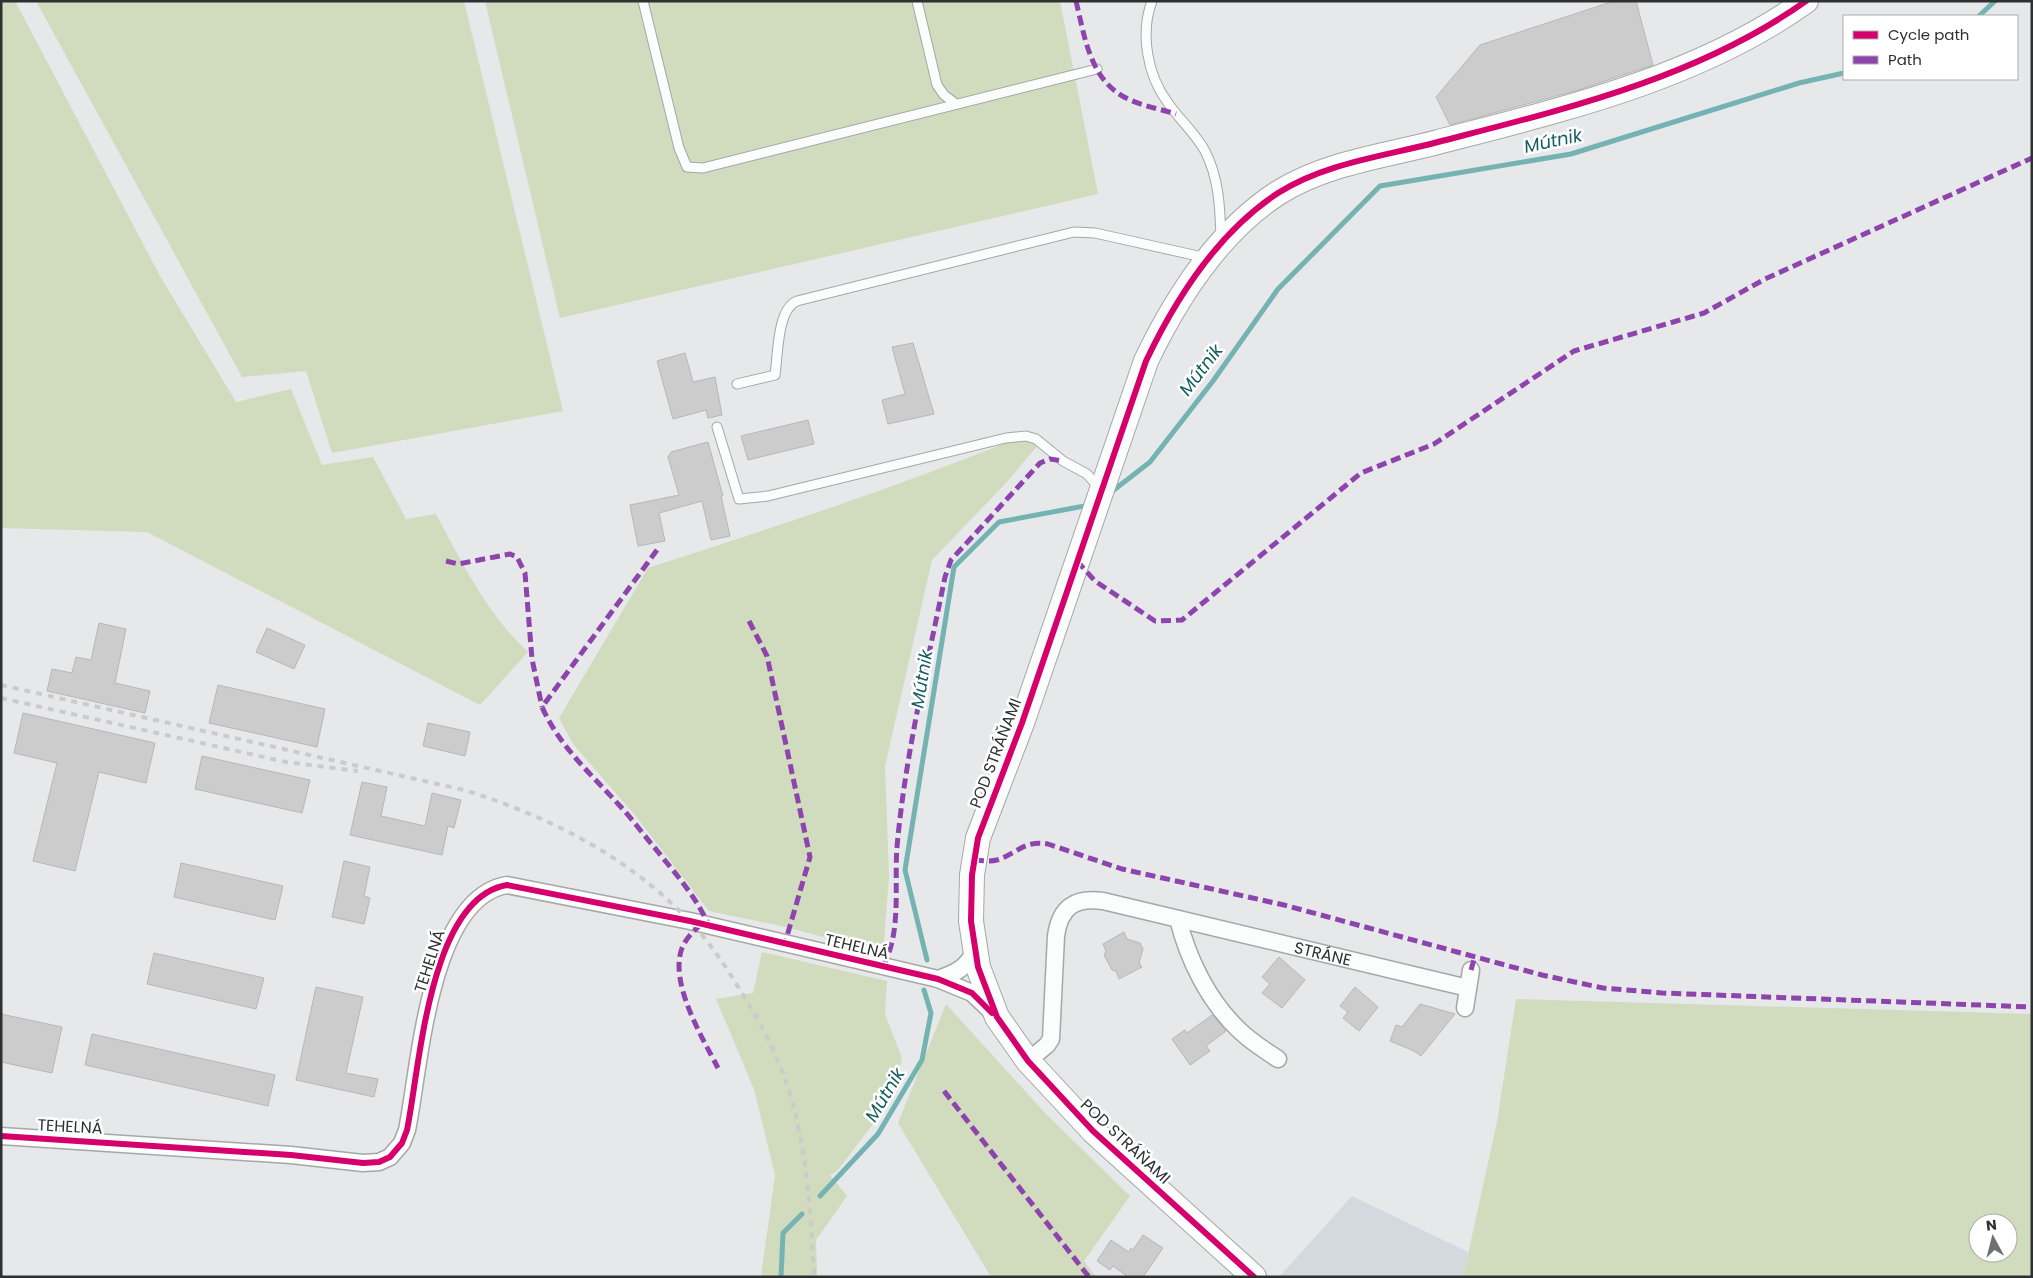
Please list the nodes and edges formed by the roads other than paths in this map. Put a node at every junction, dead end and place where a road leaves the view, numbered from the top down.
1 (643, 1) edge
2 (917, 1) edge
3 (1152, 1) edge
4 (1806, 1) edge
5 (1097, 69) dead end
6 (956, 104) junction
7 (1216, 251) junction
8 (737, 384) dead end
9 (717, 427) dead end
10 (1099, 495) junction
11 (1178, 919) junction
12 (975, 951) junction
13 (1471, 970) dead end
14 (938, 979) junction
15 (1468, 988) junction
16 (1465, 1008) dead end
17 (997, 1017) junction
18 (1278, 1059) dead end
19 (1028, 1061) junction
20 (1, 1136) edge
21 (1254, 1277) edge

1 - 6 lane
2 - 6 lane
3 - 7 lane
4 - 7 street, POD STRÁŇAMI
5 - 6 lane
7 - 8 lane
7 - 10 street, POD STRÁŇAMI
9 - 10 lane
10 - 12 street, POD STRÁŇAMI
11 - 15 street, STRÁNE
11 - 18 street
11 - 19 street, STRÁNE
12 - 14 street
12 - 17 street, POD STRÁŇAMI
13 - 15 street
14 - 17 street, TEHELNÁ
14 - 20 street, TEHELNÁ
15 - 16 street
17 - 19 street, POD STRÁŇAMI
19 - 21 street, POD STRÁŇAMI

